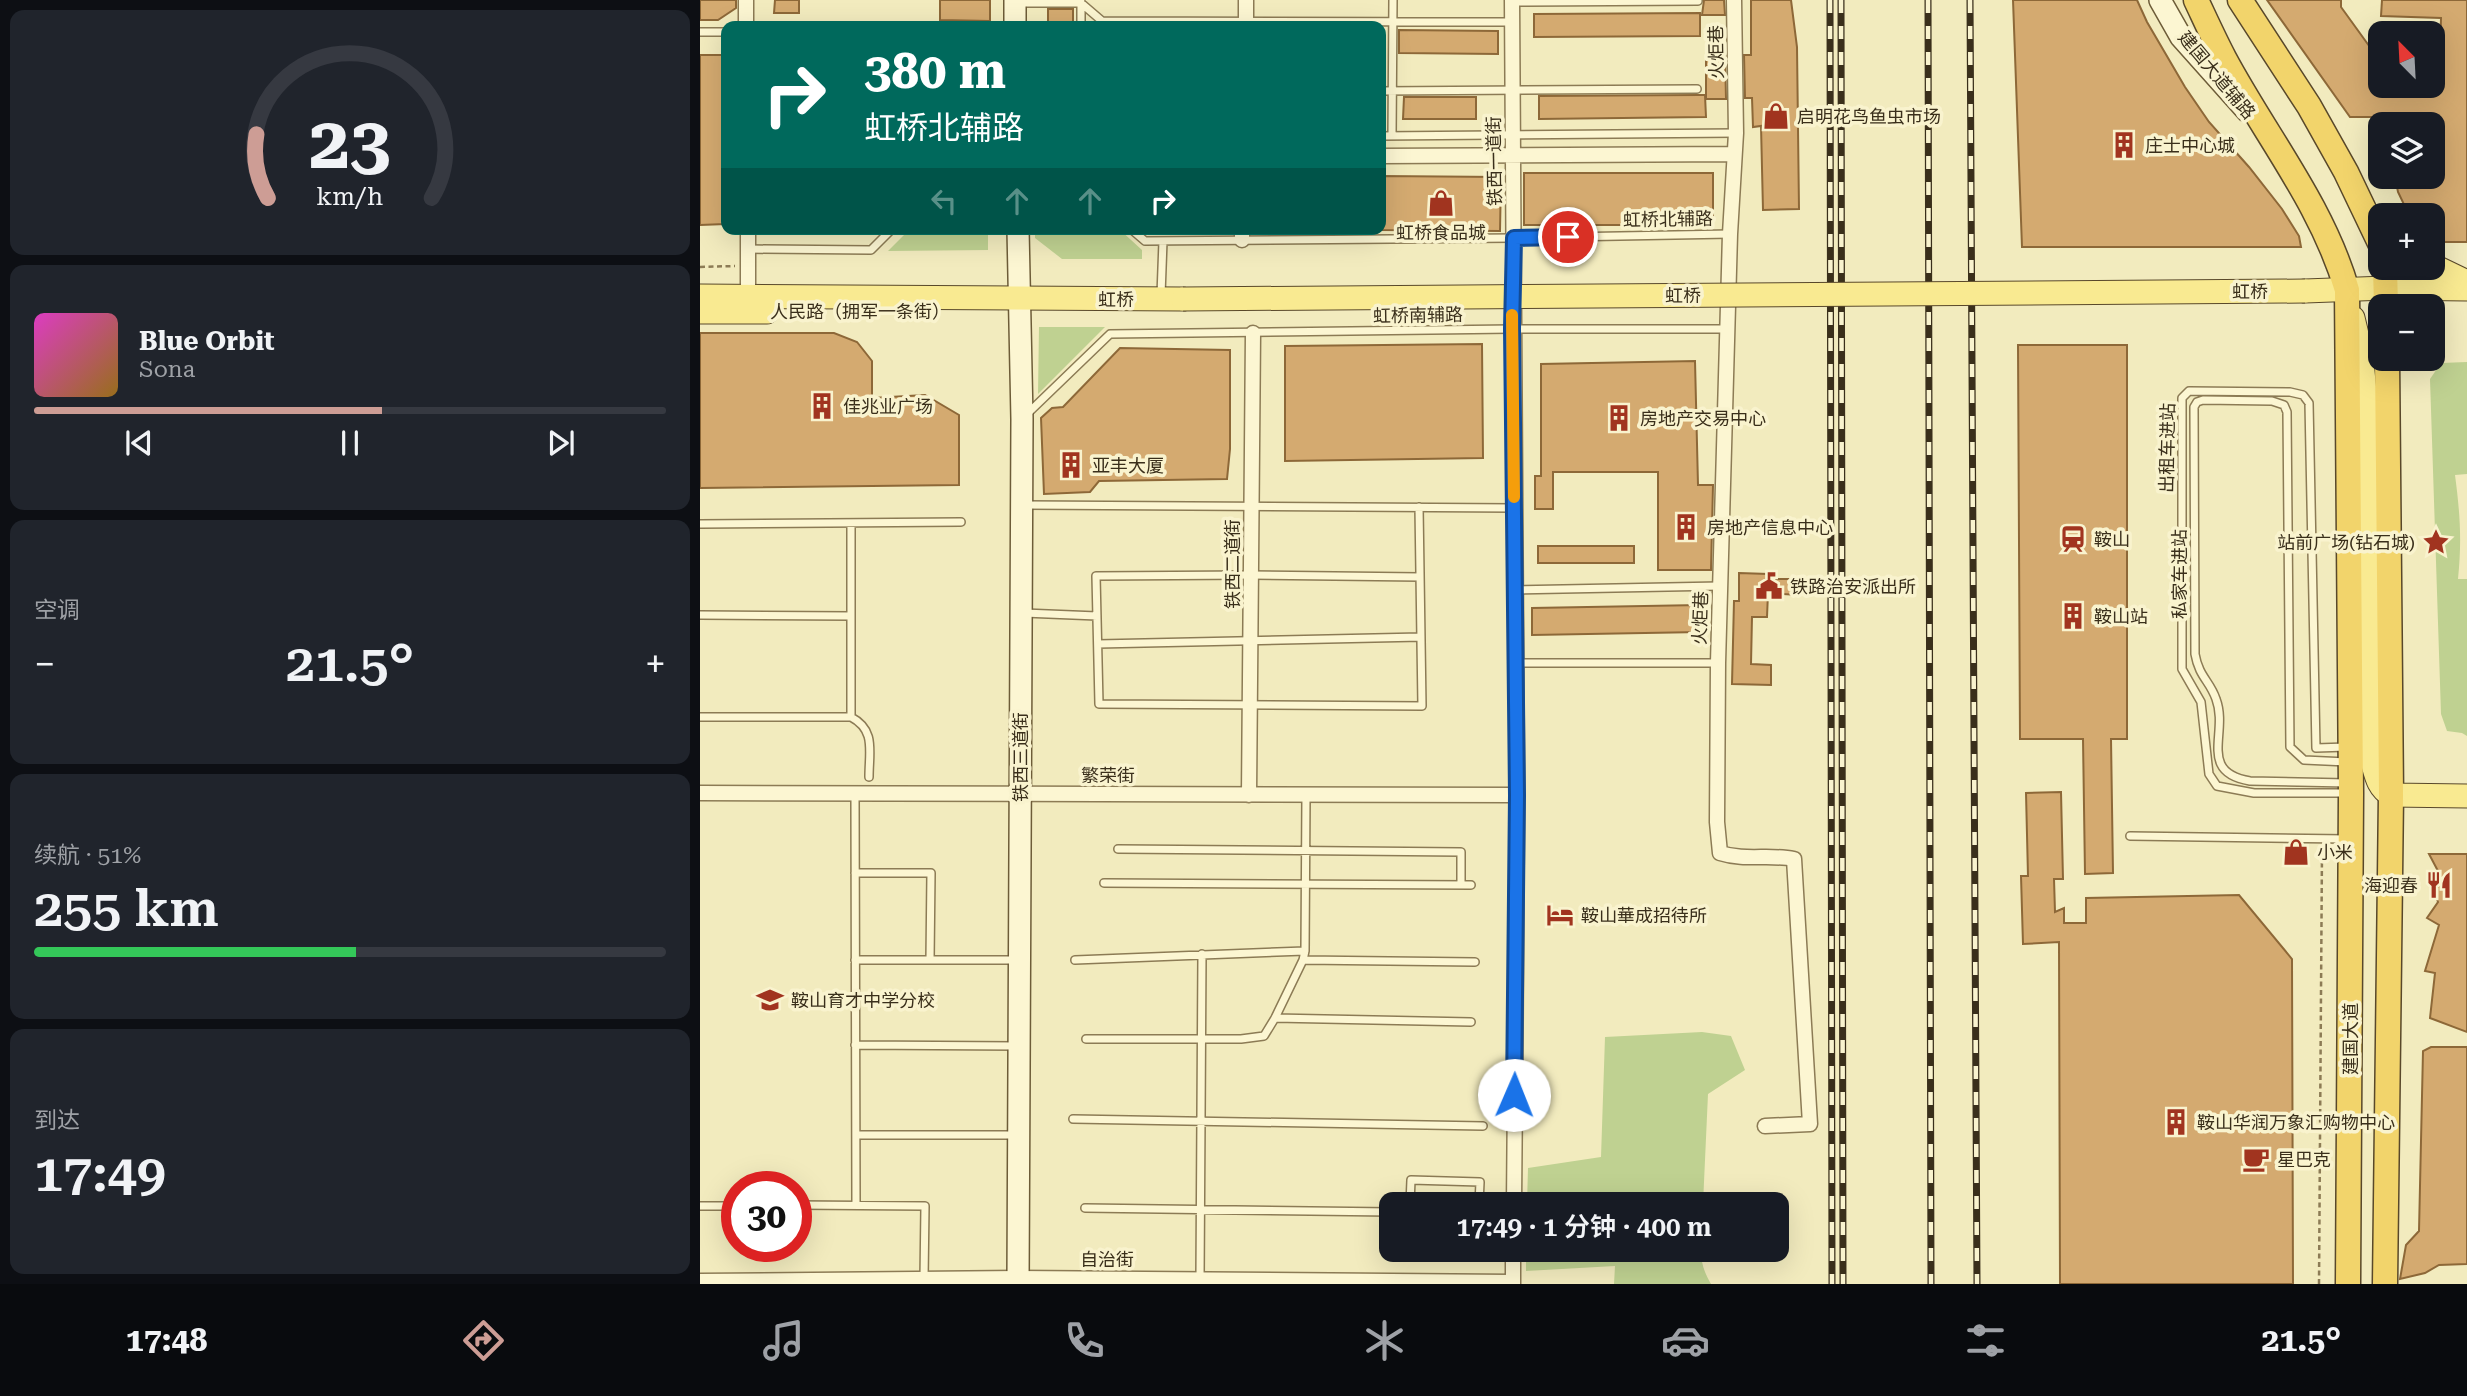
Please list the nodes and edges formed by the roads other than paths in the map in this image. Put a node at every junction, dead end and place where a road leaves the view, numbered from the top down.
1 (746, 0) edge
2 (1246, 0) edge
3 (1393, 0) edge
4 (1734, 0) edge
5 (2160, 0) edge
6 (2189, 0) edge
7 (2196, 0) edge
8 (2240, 0) edge
9 (1081, 1) edge
10 (1512, 1) edge
11 (1698, 1) edge
12 (1015, 2) edge
13 (746, 21) edge
14 (1015, 21) edge
15 (1081, 21) edge
16 (1102, 21) edge
17 (1246, 21) edge
18 (1386, 22) edge
19 (1393, 22) junction
20 (1512, 22) junction
21 (700, 32) edge
22 (721, 32) edge
23 (2224, 59) junction
24 (1697, 89) dead end
25 (1512, 90) junction
26 (1386, 91) edge
27 (1393, 91) junction
28 (1737, 132) junction
29 (1512, 135) junction
30 (1386, 136) edge
31 (1392, 136) junction
32 (2279, 147) junction
33 (1734, 154) junction
34 (1386, 156) edge
35 (1512, 156) junction
36 (2346, 172) junction
37 (2368, 203) edge
38 (2368, 218) edge
39 (1730, 234) junction
40 (748, 235) edge
41 (886, 235) edge
42 (1018, 235) edge
43 (1139, 235) edge
44 (1242, 235) edge
45 (1514, 238) junction
46 (1163, 241) junction
47 (748, 249) junction
48 (2445, 271) edge
49 (2467, 282) edge
50 (2385, 287) edge
51 (2467, 289) edge
52 (2347, 290) junction
53 (700, 296) edge
54 (748, 296) junction
55 (1172, 299) junction
56 (1020, 305) junction
57 (700, 312) edge
58 (1512, 329) junction
59 (1727, 329) junction
60 (1253, 333) junction
61 (2387, 371) edge
62 (1022, 419) junction
63 (1021, 505) junction
64 (1251, 506) junction
65 (1419, 507) junction
66 (1514, 508) junction
67 (961, 522) dead end
68 (851, 523) junction
69 (700, 524) edge
70 (1251, 575) junction
71 (1420, 578) junction
72 (1720, 586) junction
73 (1515, 590) junction
74 (1020, 612) junction
75 (700, 615) edge
76 (851, 615) junction
77 (1097, 616) junction
78 (1421, 637) junction
79 (1250, 639) junction
80 (1098, 644) junction
81 (1516, 663) junction
82 (1718, 663) junction
83 (1250, 704) junction
84 (700, 717) edge
85 (850, 717) junction
86 (2351, 771) junction
87 (869, 777) dead end
88 (700, 793) edge
89 (855, 793) junction
90 (1020, 794) junction
91 (1249, 794) junction
92 (1306, 795) junction
93 (1517, 795) junction
94 (2392, 795) junction
95 (2467, 796) edge
96 (2130, 836) dead end
97 (2351, 839) junction
98 (1118, 849) dead end
99 (1306, 851) junction
100 (855, 873) junction
101 (1104, 883) dead end
102 (1305, 885) junction
103 (1461, 885) junction
104 (1471, 885) dead end
105 (1202, 954) junction
106 (1304, 956) junction
107 (855, 960) junction
108 (930, 960) junction
109 (1019, 960) junction
110 (1075, 960) dead end
111 (1475, 962) dead end
112 (1275, 1018) junction
113 (1471, 1022) dead end
114 (1086, 1039) dead end
115 (1201, 1040) junction
116 (855, 1045) junction
117 (1018, 1046) junction
118 (1073, 1119) dead end
119 (1201, 1121) junction
120 (1483, 1125) dead end
121 (1765, 1126) dead end
122 (856, 1135) junction
123 (1018, 1135) junction
124 (1410, 1192) edge
125 (1479, 1192) edge
126 (1514, 1192) edge
127 (856, 1204) junction
128 (812, 1205) edge
129 (700, 1206) edge
130 (721, 1206) edge
131 (1085, 1208) dead end
132 (1200, 1209) junction
133 (1379, 1212) edge
134 (1513, 1262) edge
135 (924, 1279) junction
136 (1200, 1279) junction
137 (700, 1281) edge
138 (1018, 1281) edge
139 (1251, 1282) edge
140 (723, 1283) edge
141 (1513, 1283) edge
142 (2348, 1284) edge
143 (2385, 1284) edge

1 - 13 street
2 - 17 street
3 - 19 lane
4 - 28 street, 火炬巷
5 - 32 main road, 建国大道辅路
6 - 23 highway
7 - 23 highway
8 - 36 highway
9 - 12 lane
9 - 15 lane
9 - 16 lane
10 - 11 lane
10 - 20 street, 铁西一道街
12 - 14 main road
18 - 19 lane
19 - 20 lane
19 - 27 lane
20 - 25 street, 铁西一道街
21 - 22 lane
23 - 32 highway, 建国大道
24 - 25 lane
25 - 27 lane
25 - 29 street, 铁西一道街
26 - 27 lane
27 - 31 lane
28 - 29 lane
28 - 33 street, 火炬巷
29 - 31 lane
29 - 35 street, 铁西一道街
30 - 31 lane
32 - 52 highway, 建国大道
33 - 35 street
33 - 39 street, 火炬巷
34 - 35 street
35 - 45 street, 铁西一道街
36 - 37 main road
36 - 38 highway
39 - 45 lane, 虹桥北辅路
39 - 59 street, 火炬巷
40 - 47 street
41 - 47 lane
42 - 56 main road, 铁西三道街
43 - 46 lane, 虹桥北辅路
44 - 45 lane, 虹桥北辅路
44 - 46 lane, 虹桥北辅路
45 - 58 street, 铁西一道街
46 - 55 lane
47 - 54 street
48 - 49 main road
50 - 51 main road, 虹桥
50 - 52 main road, 虹桥
52 - 55 main road, 虹桥, bridge
52 - 86 highway, 建国大道
52 - 94 main road
53 - 54 main road
54 - 56 main road
55 - 56 main road, 虹桥
56 - 57 main road, 人民路（拥军一条街）
56 - 62 main road, 铁西三道街
58 - 59 lane, 虹桥南辅路
58 - 60 lane, 虹桥南辅路
58 - 66 street, 铁西一道街
59 - 72 street, 火炬巷
60 - 62 lane, 虹桥南辅路
60 - 64 street, 铁西二道街
61 - 94 highway
62 - 63 main road, 铁西三道街
63 - 64 lane
63 - 74 main road, 铁西三道街
64 - 65 lane
64 - 70 street, 铁西二道街
65 - 66 lane
65 - 71 lane
66 - 73 street, 铁西一道街
67 - 68 lane
68 - 69 lane
68 - 76 lane
70 - 71 lane
70 - 77 lane
70 - 79 street, 铁西二道街
71 - 78 lane
72 - 73 lane
72 - 82 street, 火炬巷
73 - 81 street, 铁西一道街
74 - 77 lane
74 - 90 main road, 铁西三道街
75 - 76 lane
76 - 85 lane
77 - 80 lane
78 - 79 lane
78 - 83 lane
79 - 80 lane
79 - 83 street, 铁西二道街
80 - 83 lane
81 - 82 lane
81 - 93 street, 铁西一道街
82 - 121 street, 火炬巷
83 - 91 street, 铁西二道街
84 - 85 lane
85 - 87 lane
86 - 86 lane, 私家车进站
86 - 86 lane, 出租车进站
86 - 97 highway, 建国大道
88 - 89 street, 繁荣街
89 - 90 street, 繁荣街
89 - 100 lane
90 - 91 street, 繁荣街
90 - 109 main road, 铁西三道街
91 - 92 street, 繁荣街
92 - 93 street, 繁荣街
92 - 99 lane
93 - 126 street, 铁西一道街
94 - 95 main road
94 - 143 highway
96 - 97 lane
97 - 142 highway, 建国大道
98 - 99 lane
99 - 102 lane
99 - 103 lane
100 - 107 lane
100 - 108 lane
101 - 102 lane
102 - 103 lane
102 - 106 lane
103 - 104 lane
105 - 106 lane
105 - 110 lane
105 - 115 lane
106 - 111 lane
106 - 112 lane
107 - 108 lane
107 - 116 lane
108 - 109 lane
109 - 117 main road, 铁西三道街
112 - 113 lane
112 - 115 lane
114 - 115 lane
115 - 119 lane
116 - 117 lane
116 - 122 lane
117 - 123 main road, 铁西三道街
118 - 119 lane
119 - 120 lane
119 - 132 lane
122 - 123 lane
122 - 127 lane
123 - 138 main road, 铁西三道街
124 - 125 lane
127 - 128 lane
127 - 135 lane
129 - 130 lane
131 - 132 lane
132 - 133 lane
132 - 136 lane
134 - 141 street
135 - 138 street, 自治街
135 - 140 street, 自治街
136 - 138 street, 自治街
136 - 139 street, 自治街
137 - 140 street, 自治街
139 - 141 street, 自治街

